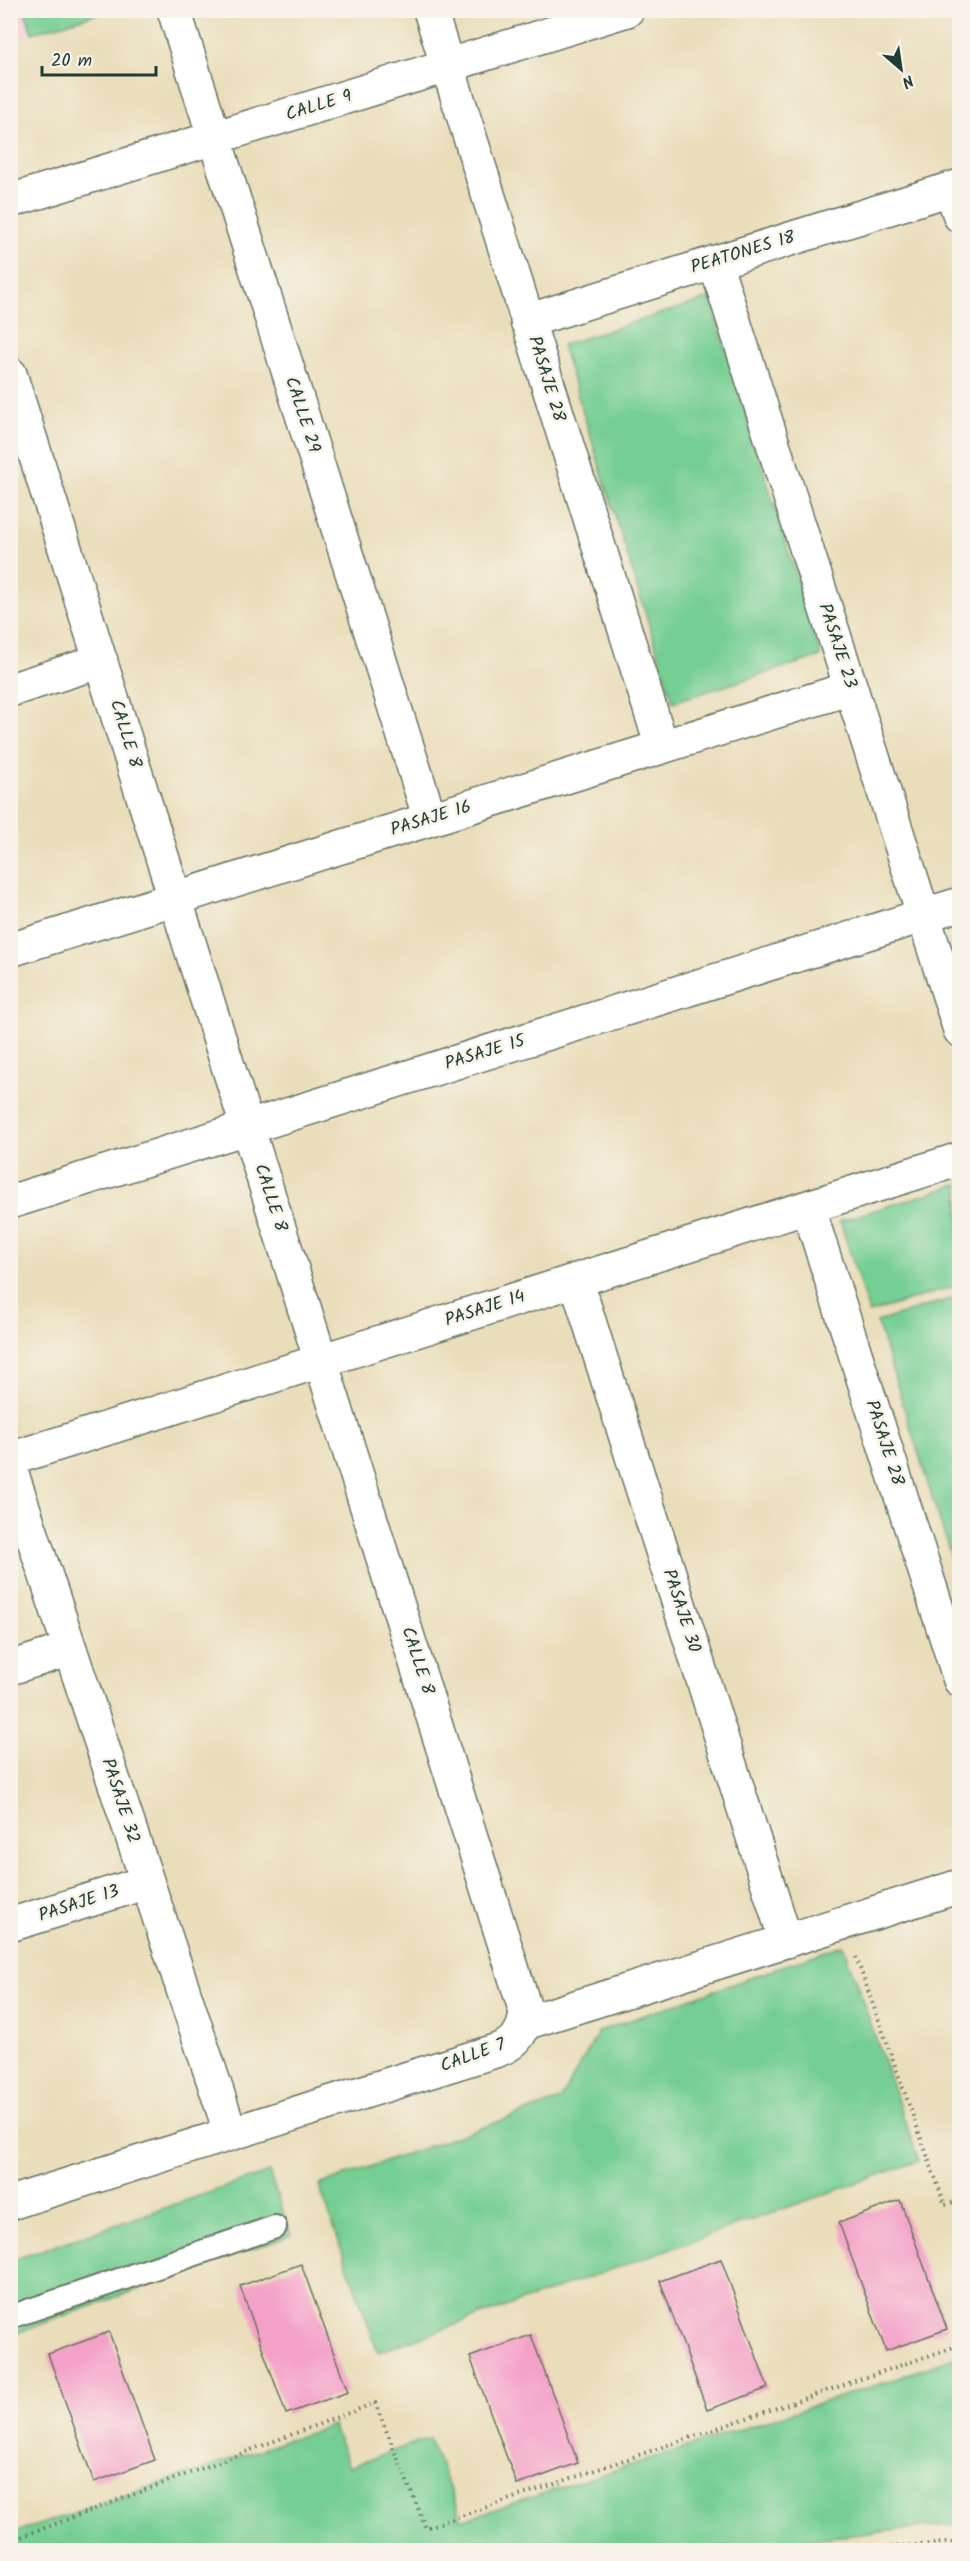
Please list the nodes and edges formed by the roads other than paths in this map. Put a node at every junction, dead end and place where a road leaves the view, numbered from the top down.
1 (174, 10) edge
2 (429, 10) edge
3 (627, 10) edge
4 (447, 66) junction
5 (214, 138) junction
6 (957, 197) edge
7 (10, 201) edge
8 (715, 262) junction
9 (528, 321) junction
10 (10, 374) edge
11 (19, 432) edge
12 (101, 661) junction
13 (851, 688) junction
14 (10, 690) edge
15 (662, 747) junction
16 (430, 819) junction
17 (176, 899) junction
18 (960, 904) edge
19 (923, 915) junction
20 (10, 950) edge
21 (960, 1030) edge
22 (248, 1127) junction
23 (960, 1159) edge
24 (10, 1202) edge
25 (808, 1207) junction
26 (576, 1280) junction
27 (322, 1361) junction
28 (10, 1459) edge
29 (10, 1468) edge
30 (952, 1630) edge
31 (70, 1649) junction
32 (10, 1668) edge
33 (960, 1680) edge
34 (147, 1882) junction
35 (960, 1886) edge
36 (10, 1925) edge
37 (786, 1941) junction
38 (525, 2023) junction
39 (231, 2134) junction
40 (10, 2203) edge
41 (275, 2227) dead end
42 (10, 2317) edge

1 - 5 street, CALLE 29
2 - 4 street, PASAJE 28
3 - 4 street, CALLE 9
4 - 5 street, CALLE 9
4 - 9 street, PASAJE 28
5 - 7 street, CALLE 9
5 - 16 street, CALLE 29
6 - 8 street, PEATONES 18
8 - 9 street, PEATONES 18
8 - 13 street, PASAJE 23
9 - 15 street, PASAJE 28
10 - 11 street, CALLE 8
11 - 12 street, CALLE 8
12 - 14 street
12 - 17 street, CALLE 8
13 - 15 street, PASAJE 16
13 - 19 street, PASAJE 23
15 - 16 street, PASAJE 16
16 - 17 street, PASAJE 16
17 - 20 street, PASAJE 16
17 - 22 street, CALLE 8
18 - 19 street, PASAJE 15
19 - 21 street, PASAJE 23
19 - 22 street, PASAJE 15
22 - 24 street, PASAJE 15
22 - 27 street, CALLE 8
23 - 25 street, PASAJE 14
25 - 26 street, PASAJE 14
25 - 30 street, PASAJE 28
26 - 27 street, PASAJE 14
26 - 37 street, PASAJE 30
27 - 28 street, PASAJE 14
27 - 38 street, CALLE 8
29 - 31 street, PASAJE 32
30 - 33 street, PASAJE 28
31 - 32 street
31 - 34 street, PASAJE 32
34 - 36 street, PASAJE 13
34 - 39 street, PASAJE 32
35 - 37 street, CALLE 7
37 - 38 street, CALLE 7
38 - 39 street, CALLE 7
39 - 40 street, CALLE 7
41 - 42 lane

